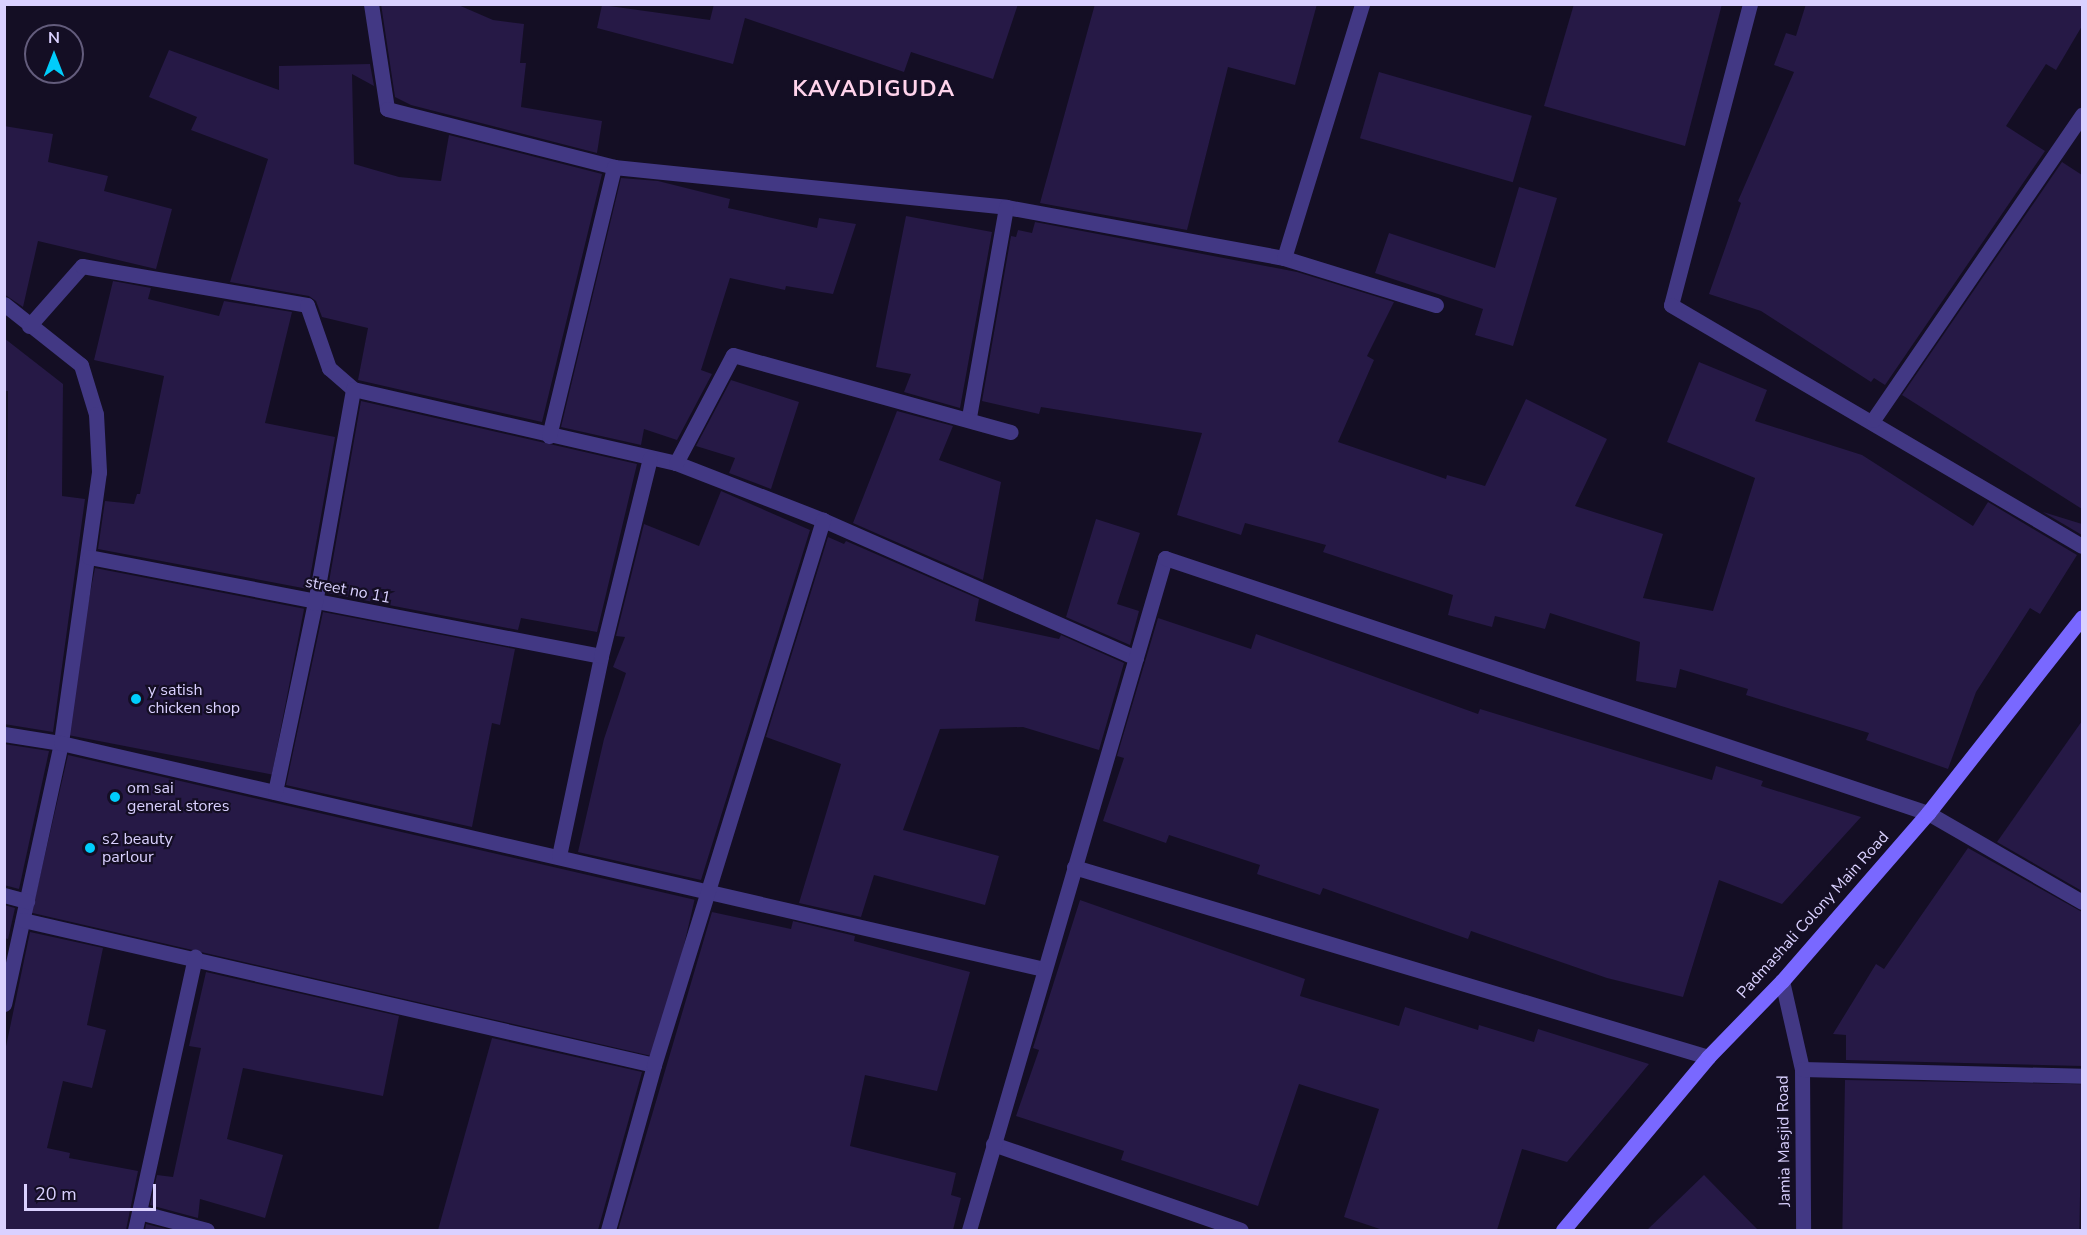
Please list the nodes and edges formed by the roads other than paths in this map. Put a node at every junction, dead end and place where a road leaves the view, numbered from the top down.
1 (371, 4) edge
2 (1362, 4) edge
3 (1750, 4) edge
4 (2082, 115) edge
5 (614, 168) junction
6 (1006, 207) junction
7 (1284, 258) junction
8 (4, 304) edge
9 (1436, 305) dead end
10 (29, 326) junction
11 (353, 389) junction
12 (969, 417) junction
13 (1874, 420) junction
14 (1011, 432) dead end
15 (549, 436) junction
16 (650, 458) junction
17 (676, 463) junction
18 (823, 520) junction
19 (2082, 546) edge
20 (89, 558) junction
21 (315, 603) junction
22 (2082, 617) edge
23 (601, 656) junction
24 (1136, 658) junction
25 (4, 734) edge
26 (61, 743) junction
27 (275, 792) junction
28 (1928, 813) junction
29 (559, 856) junction
30 (1074, 867) junction
31 (707, 892) junction
32 (4, 895) edge
33 (27, 901) junction
34 (2082, 902) edge
35 (22, 920) junction
36 (195, 957) junction
37 (1044, 969) junction
38 (1782, 981) junction
39 (4, 1004) edge
40 (1708, 1057) junction
41 (654, 1065) junction
42 (1802, 1069) junction
43 (2082, 1076) edge
44 (993, 1144) junction
45 (139, 1212) junction
46 (135, 1230) edge
47 (207, 1230) edge
48 (609, 1230) edge
49 (969, 1230) edge
50 (1241, 1230) edge
51 (1563, 1230) edge
52 (1803, 1230) edge

1 - 5 street
2 - 7 street
3 - 13 street
4 - 13 street
5 - 6 street
5 - 15 street
6 - 7 street
6 - 12 street
7 - 9 street
8 - 10 street
10 - 11 street
10 - 20 street
11 - 15 street
11 - 21 street
12 - 14 street
12 - 17 street
13 - 19 street
15 - 16 street
16 - 17 street
16 - 23 street
17 - 18 street
18 - 24 street
18 - 31 street
20 - 21 street, street no 11
20 - 26 street
21 - 23 street, street no 11
21 - 27 street
22 - 28 street, Padmashali Colony Main Road
23 - 29 street
24 - 28 street
24 - 30 street
25 - 26 street
26 - 27 street
26 - 33 street
27 - 29 street
28 - 34 street
28 - 38 street, Padmashali Colony Main Road
29 - 31 street
30 - 37 street
30 - 40 street
31 - 37 street
31 - 41 street
32 - 33 street
33 - 35 street
35 - 36 street
35 - 39 street
36 - 41 street
36 - 45 street
37 - 44 street
38 - 40 street, Padmashali Colony Main Road
38 - 42 street, Jamia Masjid Road
40 - 51 street, Padmashali Colony Main Road
41 - 48 street
42 - 43 street
42 - 52 street, Jamia Masjid Road
44 - 49 street
44 - 50 street
45 - 46 street
45 - 47 street

